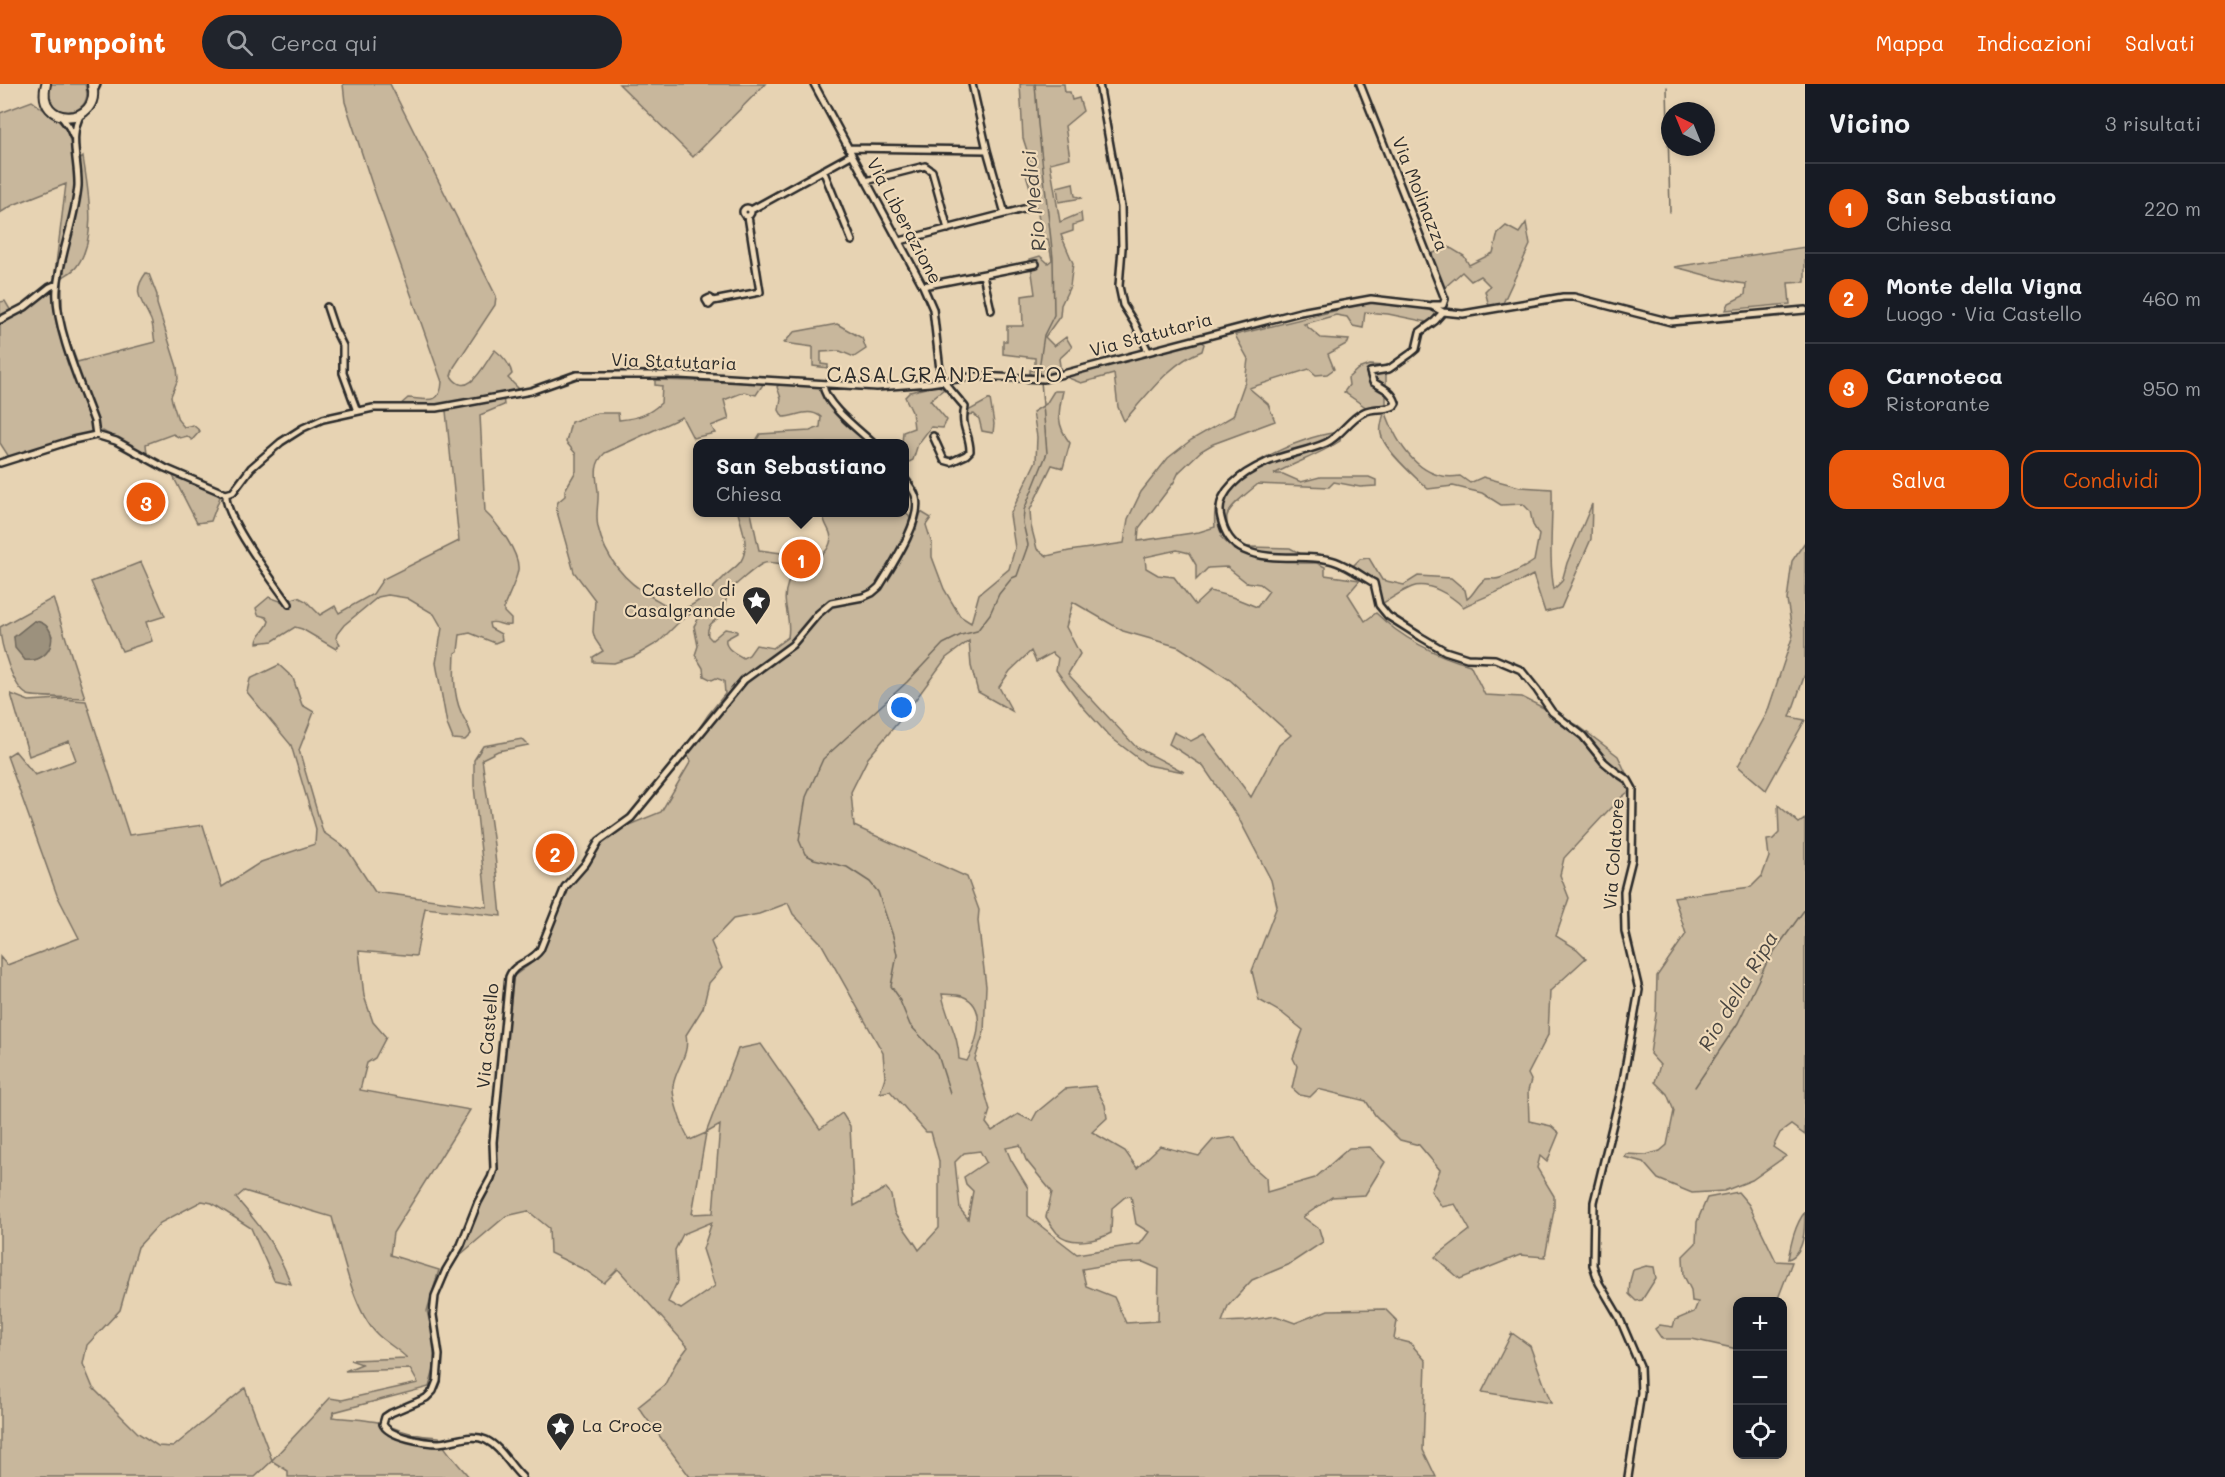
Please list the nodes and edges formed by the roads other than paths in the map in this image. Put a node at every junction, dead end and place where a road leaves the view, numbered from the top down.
1 (46, 84) edge
2 (814, 84) edge
3 (972, 84) edge
4 (1100, 84) edge
5 (1360, 84) edge
6 (93, 85) edge
7 (81, 114) junction
8 (61, 116) junction
9 (75, 140) junction
10 (848, 148) junction
11 (987, 150) junction
12 (851, 155) junction
13 (823, 170) junction
14 (866, 181) junction
15 (1031, 207) dead end
16 (1005, 214) junction
17 (948, 229) junction
18 (852, 241) dead end
19 (900, 242) junction
20 (1036, 264) dead end
21 (983, 275) junction
22 (57, 284) junction
23 (923, 286) junction
24 (712, 301) dead end
25 (1432, 306) junction
26 (327, 307) dead end
27 (991, 310) dead end
28 (1805, 310) edge
29 (1443, 312) junction
30 (0, 320) edge
31 (1148, 351) junction
32 (943, 381) junction
33 (823, 385) junction
34 (357, 411) junction
35 (96, 435) junction
36 (933, 436) dead end
37 (869, 439) edge
38 (0, 463) edge
39 (909, 486) edge
40 (226, 494) junction
41 (289, 604) dead end
42 (522, 1477) edge
43 (1628, 1477) edge

1 - 8 street
2 - 10 street, Via Liberazione
3 - 11 street
4 - 31 street
5 - 25 street, Via Molinazza
6 - 7 street
7 - 8 street
7 - 9 street
8 - 9 street
9 - 22 street
10 - 11 street
10 - 12 street, Via Liberazione
11 - 16 street
12 - 13 street
12 - 14 street, Via Liberazione
13 - 18 street
13 - 24 street
14 - 17 street
14 - 19 street, Via Liberazione
15 - 16 street
16 - 17 street
17 - 19 street
19 - 23 street, Via Liberazione
20 - 21 street
21 - 23 street
21 - 27 street
22 - 30 street
22 - 35 street
23 - 32 street, Via Liberazione
25 - 29 street, Via Statutaria
25 - 31 street, Via Statutaria
26 - 34 street
28 - 29 street, Via Statutaria
29 - 43 street, Via Colatore
31 - 32 street, Via Statutaria
32 - 33 street, Via Statutaria
32 - 36 street
33 - 34 street, Via Statutaria
33 - 37 street
34 - 40 street, Via Statutaria
35 - 38 street
35 - 40 street
39 - 42 street, Via Castello
40 - 41 street

